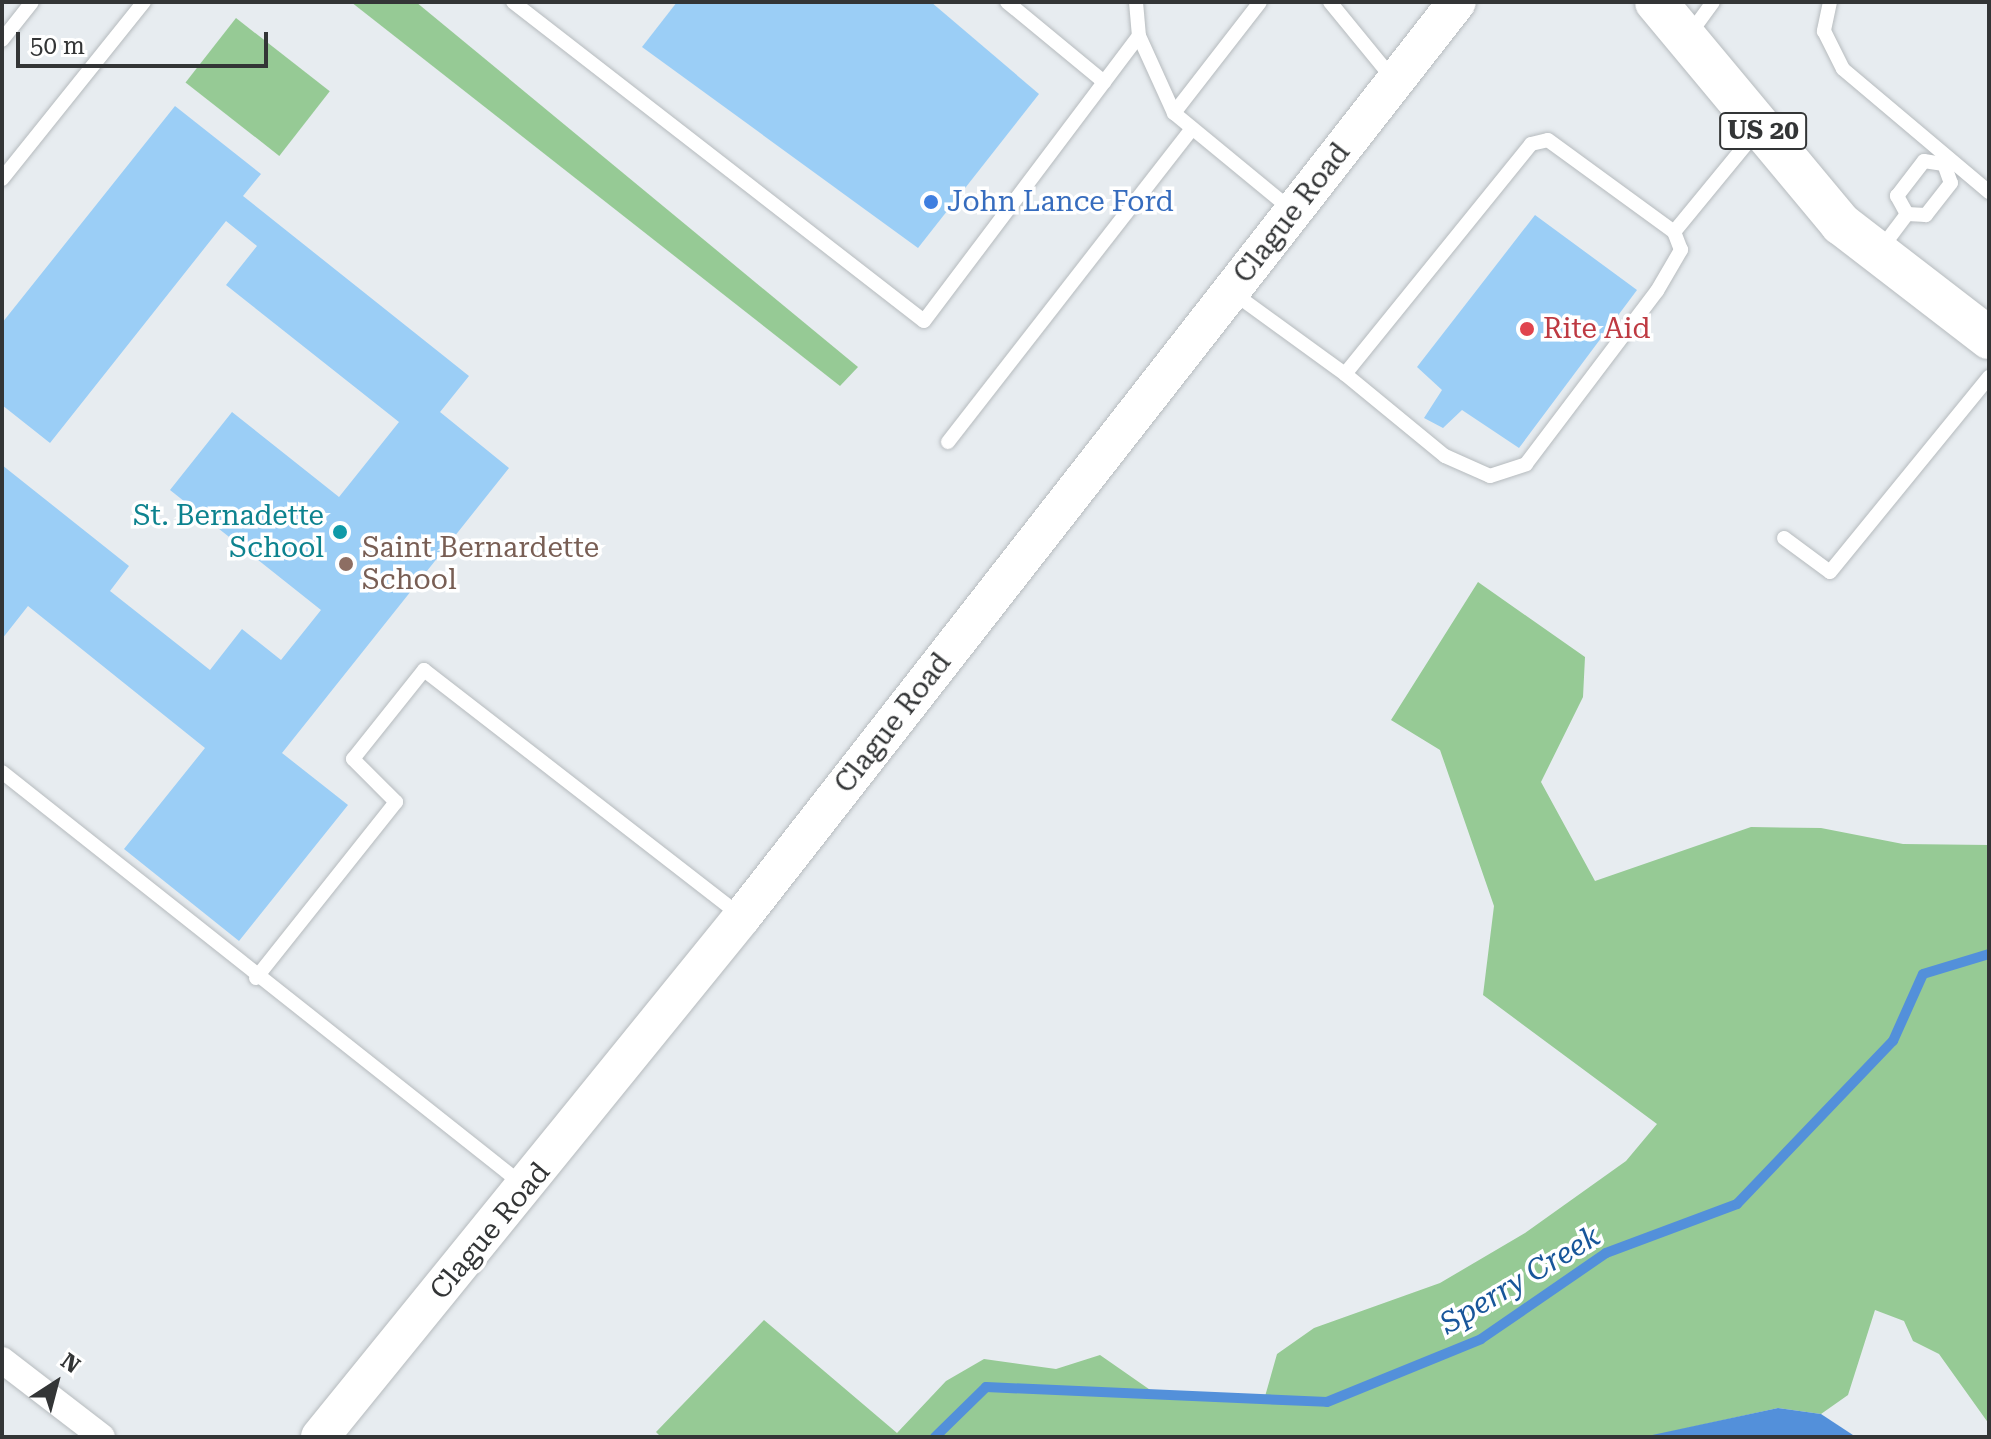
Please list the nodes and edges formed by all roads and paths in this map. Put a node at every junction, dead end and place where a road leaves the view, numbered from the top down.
1 (32, 2) edge
2 (144, 2) edge
3 (513, 2) edge
4 (1007, 2) edge
5 (1136, 2) edge
6 (1260, 2) edge
7 (1330, 2) edge
8 (1457, 2) edge
9 (1656, 2) edge
10 (1713, 2) edge
11 (1830, 2) edge
12 (1139, 36) junction
13 (1686, 38) junction
14 (2, 40) edge
15 (1395, 81) junction
16 (1104, 82) junction
17 (1174, 113) junction
18 (1760, 127) junction
19 (1190, 131) junction
20 (1947, 161) junction
21 (2, 179) edge
22 (1989, 192) edge
23 (1293, 211) junction
24 (1907, 214) junction
25 (1674, 232) junction
26 (1878, 253) junction
27 (1231, 291) junction
28 (1989, 338) edge
29 (1345, 374) junction
30 (1989, 377) edge
31 (948, 442) dead end
32 (1784, 538) dead end
33 (2, 772) edge
34 (742, 917) junction
35 (256, 978) junction
36 (527, 1188) junction
37 (2, 1360) edge
38 (102, 1437) edge
39 (320, 1437) edge

1 - 14 lane
2 - 21 lane
3 - 16 lane
4 - 16 lane
5 - 12 lane
6 - 17 lane
7 - 15 lane
8 - 15 main road, Clague Road
9 - 13 main road, US 20
10 - 13 lane
11 - 20 lane
12 - 16 lane
12 - 17 lane
13 - 18 main road, US 20
15 - 23 main road, Clague Road
17 - 19 lane
18 - 25 lane
18 - 26 main road, US 20
19 - 23 lane
19 - 31 lane
20 - 22 lane
20 - 24 lane
20 - 24 lane
23 - 27 main road, Clague Road
24 - 26 lane
25 - 29 lane
25 - 29 lane
26 - 28 main road, US 20
27 - 29 lane
27 - 34 main road, Clague Road
30 - 32 lane
33 - 35 lane
34 - 35 lane
34 - 36 main road, Clague Road
35 - 36 lane
36 - 39 main road, Clague Road
37 - 38 street

